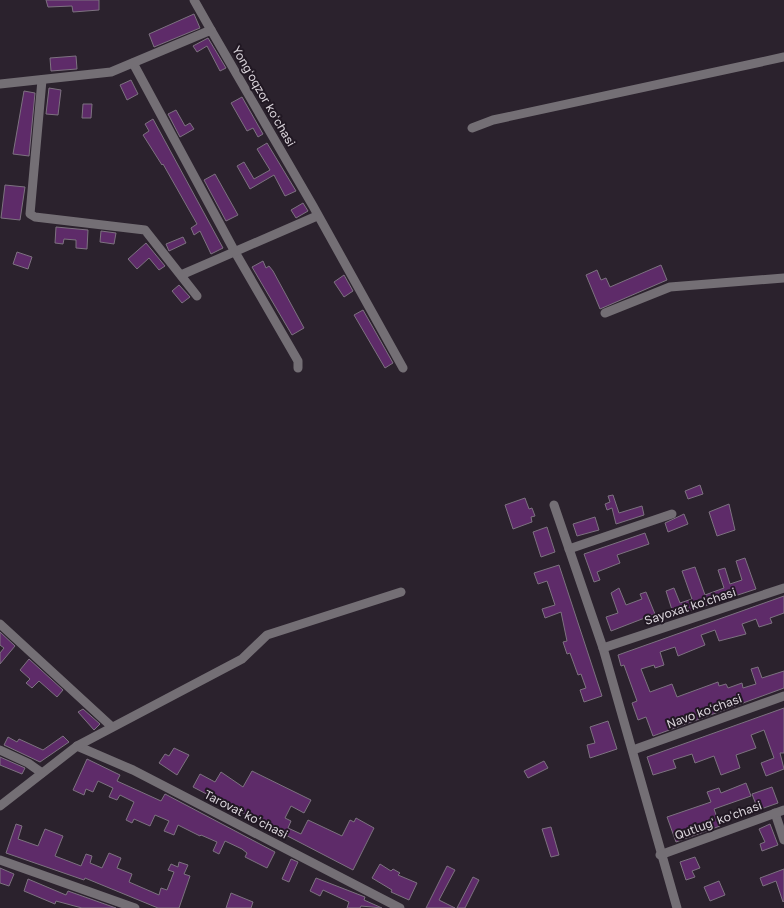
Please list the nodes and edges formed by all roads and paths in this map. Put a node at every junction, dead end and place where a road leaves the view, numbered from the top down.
1 (194, 0) edge
2 (211, 30) junction
3 (784, 57) edge
4 (133, 63) junction
5 (42, 80) junction
6 (0, 84) edge
7 (472, 128) dead end
8 (317, 216) junction
9 (235, 252) junction
10 (181, 275) junction
11 (784, 278) edge
12 (197, 296) dead end
13 (604, 313) dead end
14 (298, 368) dead end
15 (403, 368) dead end
16 (554, 505) dead end
17 (672, 514) dead end
18 (569, 549) junction
19 (784, 588) edge
20 (401, 592) dead end
21 (0, 624) edge
22 (603, 648) junction
23 (784, 696) edge
24 (112, 727) junction
25 (77, 746) junction
26 (0, 750) edge
27 (633, 750) junction
28 (42, 773) junction
29 (0, 806) edge
30 (784, 810) edge
31 (775, 813) junction
32 (784, 840) edge
33 (660, 855) junction
34 (0, 860) edge
35 (135, 908) edge
36 (400, 908) edge
37 (677, 908) edge

1 - 2 street, Yongʻoqzor koʻchasi
2 - 4 street
2 - 8 street, Yongʻoqzor koʻchasi
3 - 7 street
4 - 5 street
4 - 9 street
5 - 6 street
5 - 10 street
8 - 9 street
8 - 15 street, Yongʻoqzor koʻchasi
9 - 10 street
9 - 14 street
10 - 12 street
11 - 13 street
16 - 18 street
17 - 18 street
18 - 22 street
19 - 22 street, Sayoxat koʻchasi
20 - 24 street
21 - 24 street
22 - 27 street
23 - 27 street, Navo koʻchasi
24 - 25 street
25 - 28 street
25 - 36 street, Tarovat koʻchasi
26 - 28 street
27 - 33 street
28 - 29 street
30 - 31 street, Qutlugʻ koʻchasi
31 - 32 street
31 - 33 street, Qutlugʻ koʻchasi
33 - 37 street
34 - 35 street

